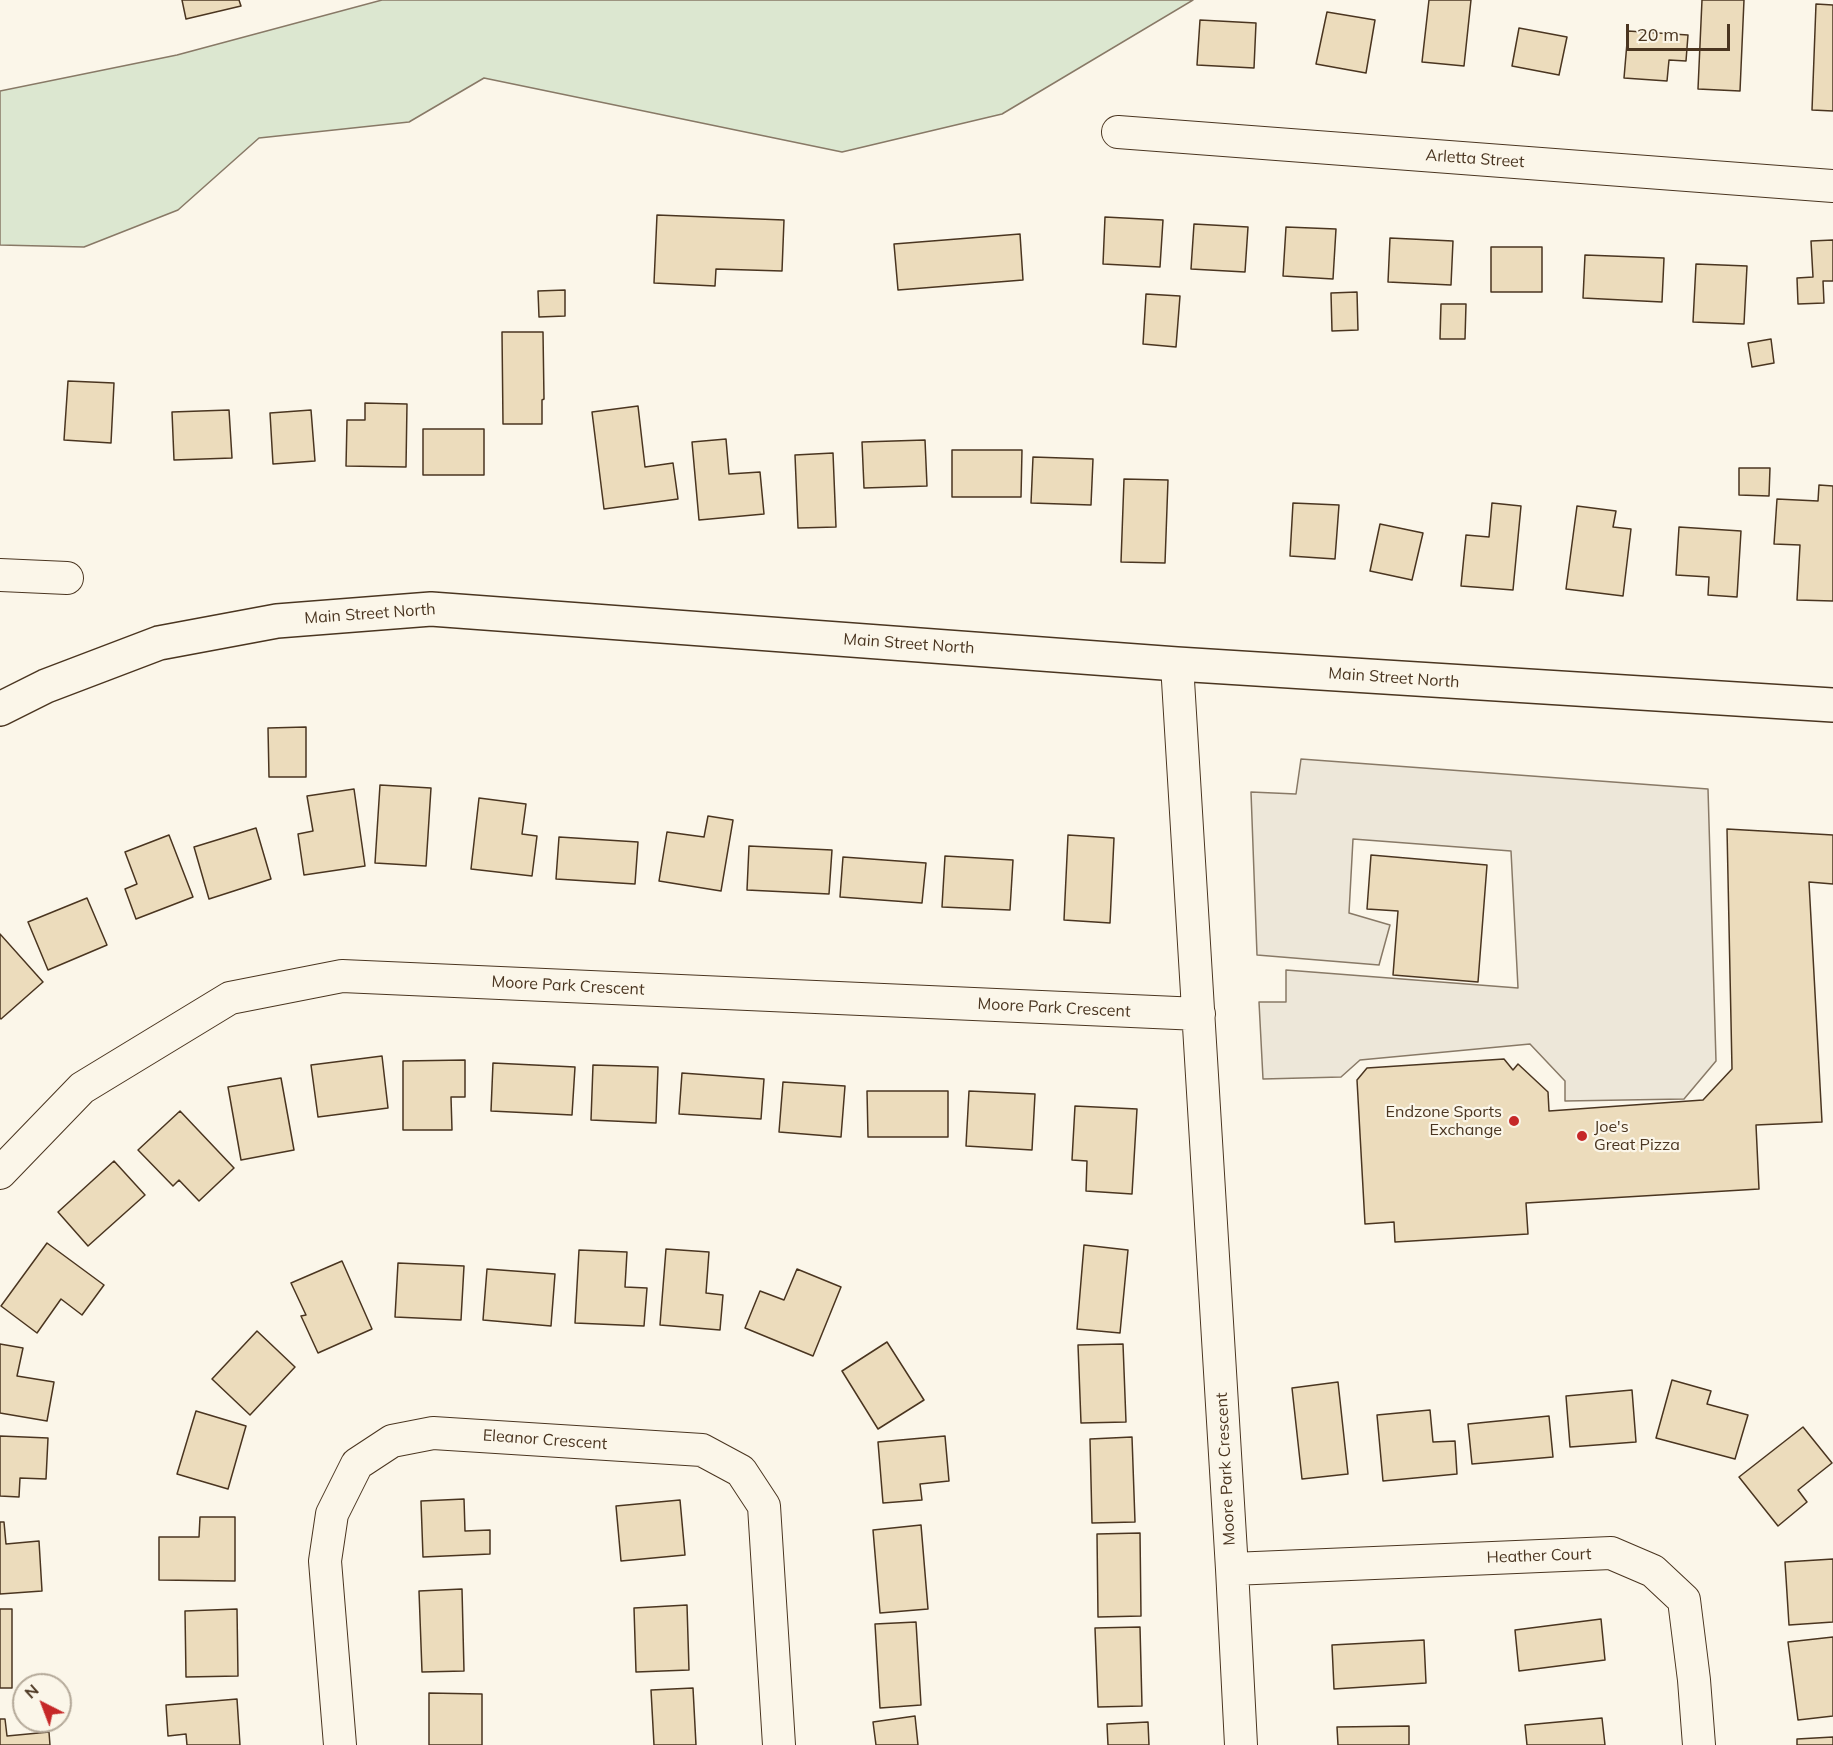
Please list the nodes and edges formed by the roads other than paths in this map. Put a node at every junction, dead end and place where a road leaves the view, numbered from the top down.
1 (1118, 132) dead end
2 (1833, 186) edge
3 (0, 575) edge
4 (68, 578) dead end
5 (1177, 664) junction
6 (1833, 705) edge
7 (0, 709) edge
8 (1199, 1014) junction
9 (0, 1173) edge
10 (1232, 1569) junction
11 (340, 1745) edge
12 (779, 1745) edge
13 (1241, 1745) edge
14 (1700, 1745) edge

1 - 2 street, Arletta Street
3 - 4 street
5 - 6 main road, Main Street North
5 - 7 main road, Main Street North
5 - 8 street, Moore Park Crescent
8 - 9 street, Moore Park Crescent
8 - 10 street, Moore Park Crescent
10 - 13 street, Moore Park Crescent
10 - 14 street, Heather Court
11 - 12 street, Eleanor Crescent

